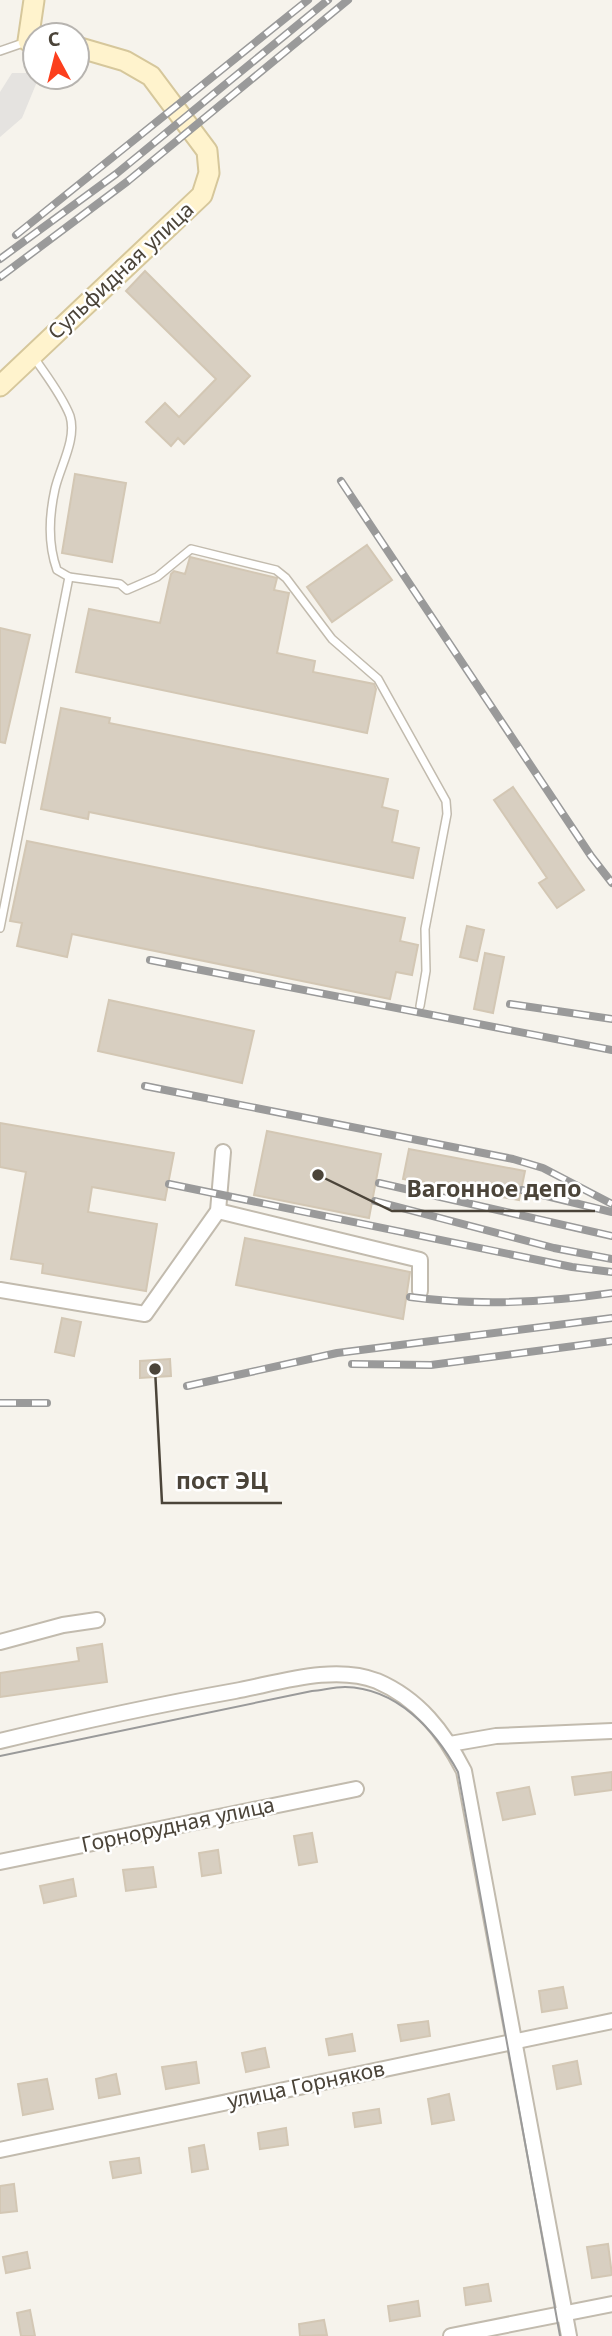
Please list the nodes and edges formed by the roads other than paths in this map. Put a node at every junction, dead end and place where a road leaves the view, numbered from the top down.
1 (34, 0) edge
2 (32, 21) edge
3 (21, 44) edge
4 (0, 51) edge
5 (91, 51) edge
6 (32, 355) junction
7 (0, 386) edge
8 (69, 577) junction
9 (0, 928) edge
10 (420, 1006) dead end
11 (223, 1152) dead end
12 (218, 1211) junction
13 (0, 1290) edge
14 (420, 1290) dead end
15 (97, 1620) dead end
16 (0, 1642) edge
17 (612, 1731) edge
18 (0, 1741) edge
19 (450, 1744) junction
20 (356, 1788) dead end
21 (0, 1862) edge
22 (612, 2021) edge
23 (516, 2041) junction
24 (0, 2150) edge
25 (612, 2304) edge
26 (564, 2314) junction
27 (451, 2336) edge
28 (569, 2336) edge

1 - 2 street
3 - 4 lane
5 - 6 street, Сульфидная улица
6 - 7 street, Сульфидная улица
6 - 8 lane
8 - 9 lane
8 - 10 lane
11 - 12 street
12 - 13 street
12 - 14 street
15 - 16 street
17 - 19 street
18 - 19 street
19 - 23 street
20 - 21 street, Горнорудная улица
22 - 23 street, улица Горняков
23 - 24 street, улица Горняков
23 - 26 street
25 - 26 street
26 - 27 street
26 - 28 street

